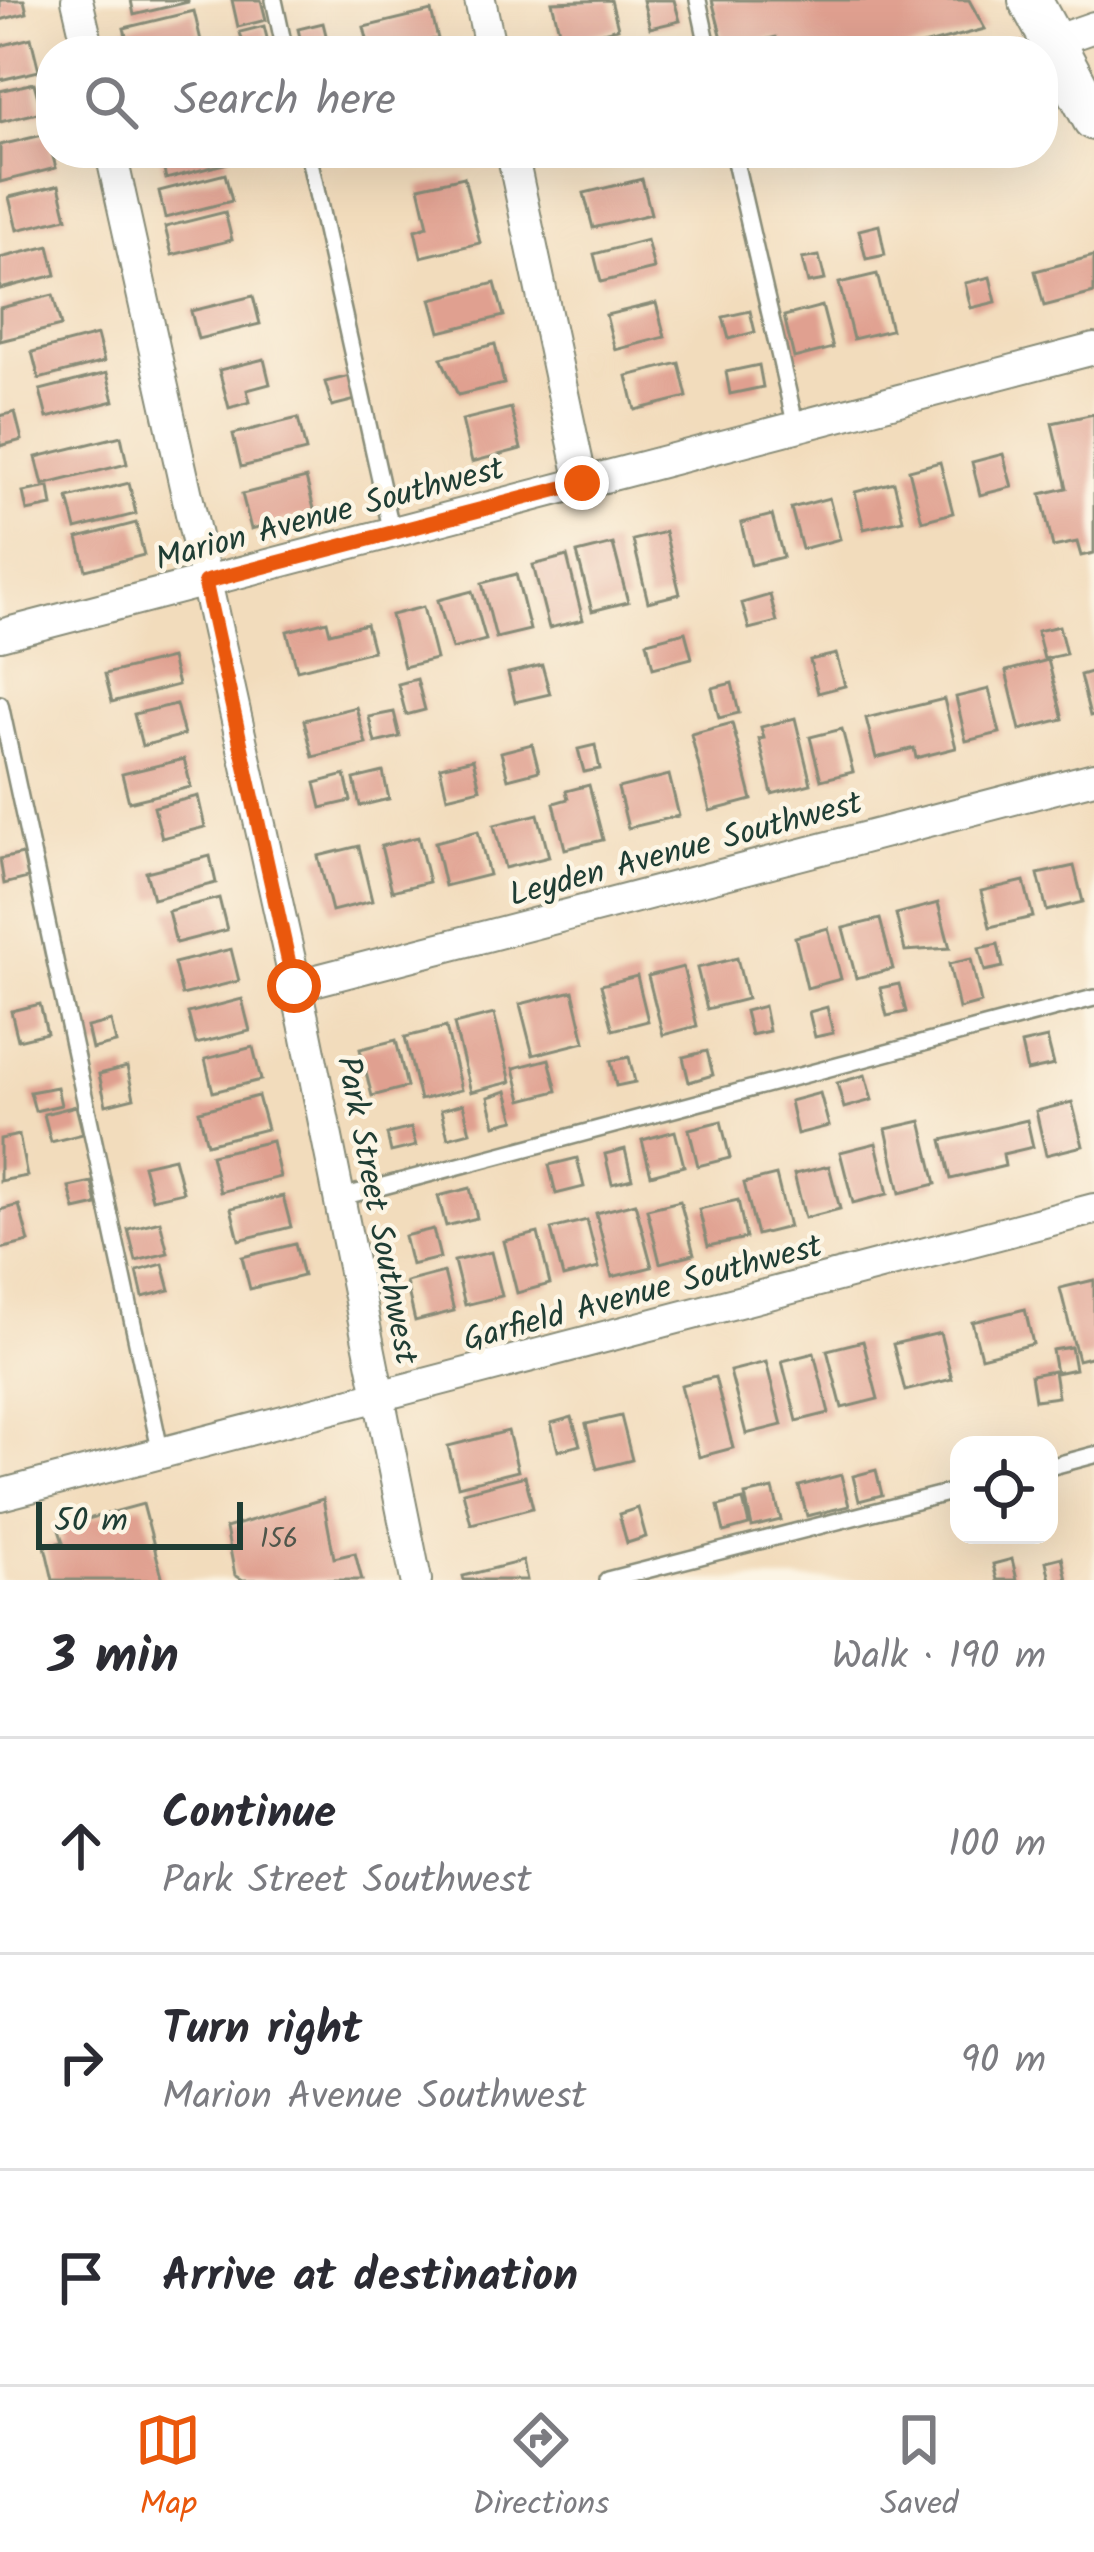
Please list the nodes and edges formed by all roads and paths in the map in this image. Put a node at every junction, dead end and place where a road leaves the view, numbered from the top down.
1 (77, 0) edge
2 (274, 0) edge
3 (480, 0) edge
4 (698, 0) edge
5 (1030, 0) edge
6 (1094, 27) edge
7 (85, 36) edge
8 (282, 36) edge
9 (487, 36) edge
10 (706, 36) edge
11 (1042, 36) edge
12 (1058, 39) edge
13 (1058, 64) edge
14 (1094, 119) edge
15 (114, 168) edge
16 (311, 168) edge
17 (515, 168) edge
18 (736, 168) edge
19 (1094, 350) edge
20 (796, 428) junction
21 (582, 483) junction
22 (392, 533) junction
23 (205, 582) junction
24 (0, 635) edge
25 (0, 704) edge
26 (1094, 778) edge
27 (294, 986) junction
28 (1094, 998) edge
29 (338, 1198) junction
30 (1094, 1209) edge
31 (380, 1396) junction
32 (161, 1454) junction
33 (1094, 1455) edge
34 (1058, 1464) edge
35 (950, 1492) edge
36 (0, 1496) edge
37 (416, 1580) edge
38 (607, 1580) edge

1 - 7 street
2 - 8 lane
3 - 9 street
4 - 10 lane
5 - 11 street
6 - 12 street
13 - 14 street
15 - 23 street, Park Street Southwest
16 - 22 lane
17 - 21 street
18 - 20 lane
19 - 20 street, Marion Avenue Southwest
20 - 21 street, Marion Avenue Southwest
21 - 22 street, Marion Avenue Southwest
22 - 23 street, Marion Avenue Southwest
23 - 24 street, Marion Avenue Southwest
23 - 27 street, Park Street Southwest
25 - 32 lane
26 - 27 street, Leyden Avenue Southwest
27 - 29 street, Park Street Southwest
28 - 29 lane
29 - 31 street, Park Street Southwest
30 - 31 street, Garfield Avenue Southwest
31 - 32 street, Garfield Avenue Southwest
31 - 37 street, Park Street Southwest
32 - 36 street, Garfield Avenue Southwest
33 - 34 lane
35 - 38 lane

